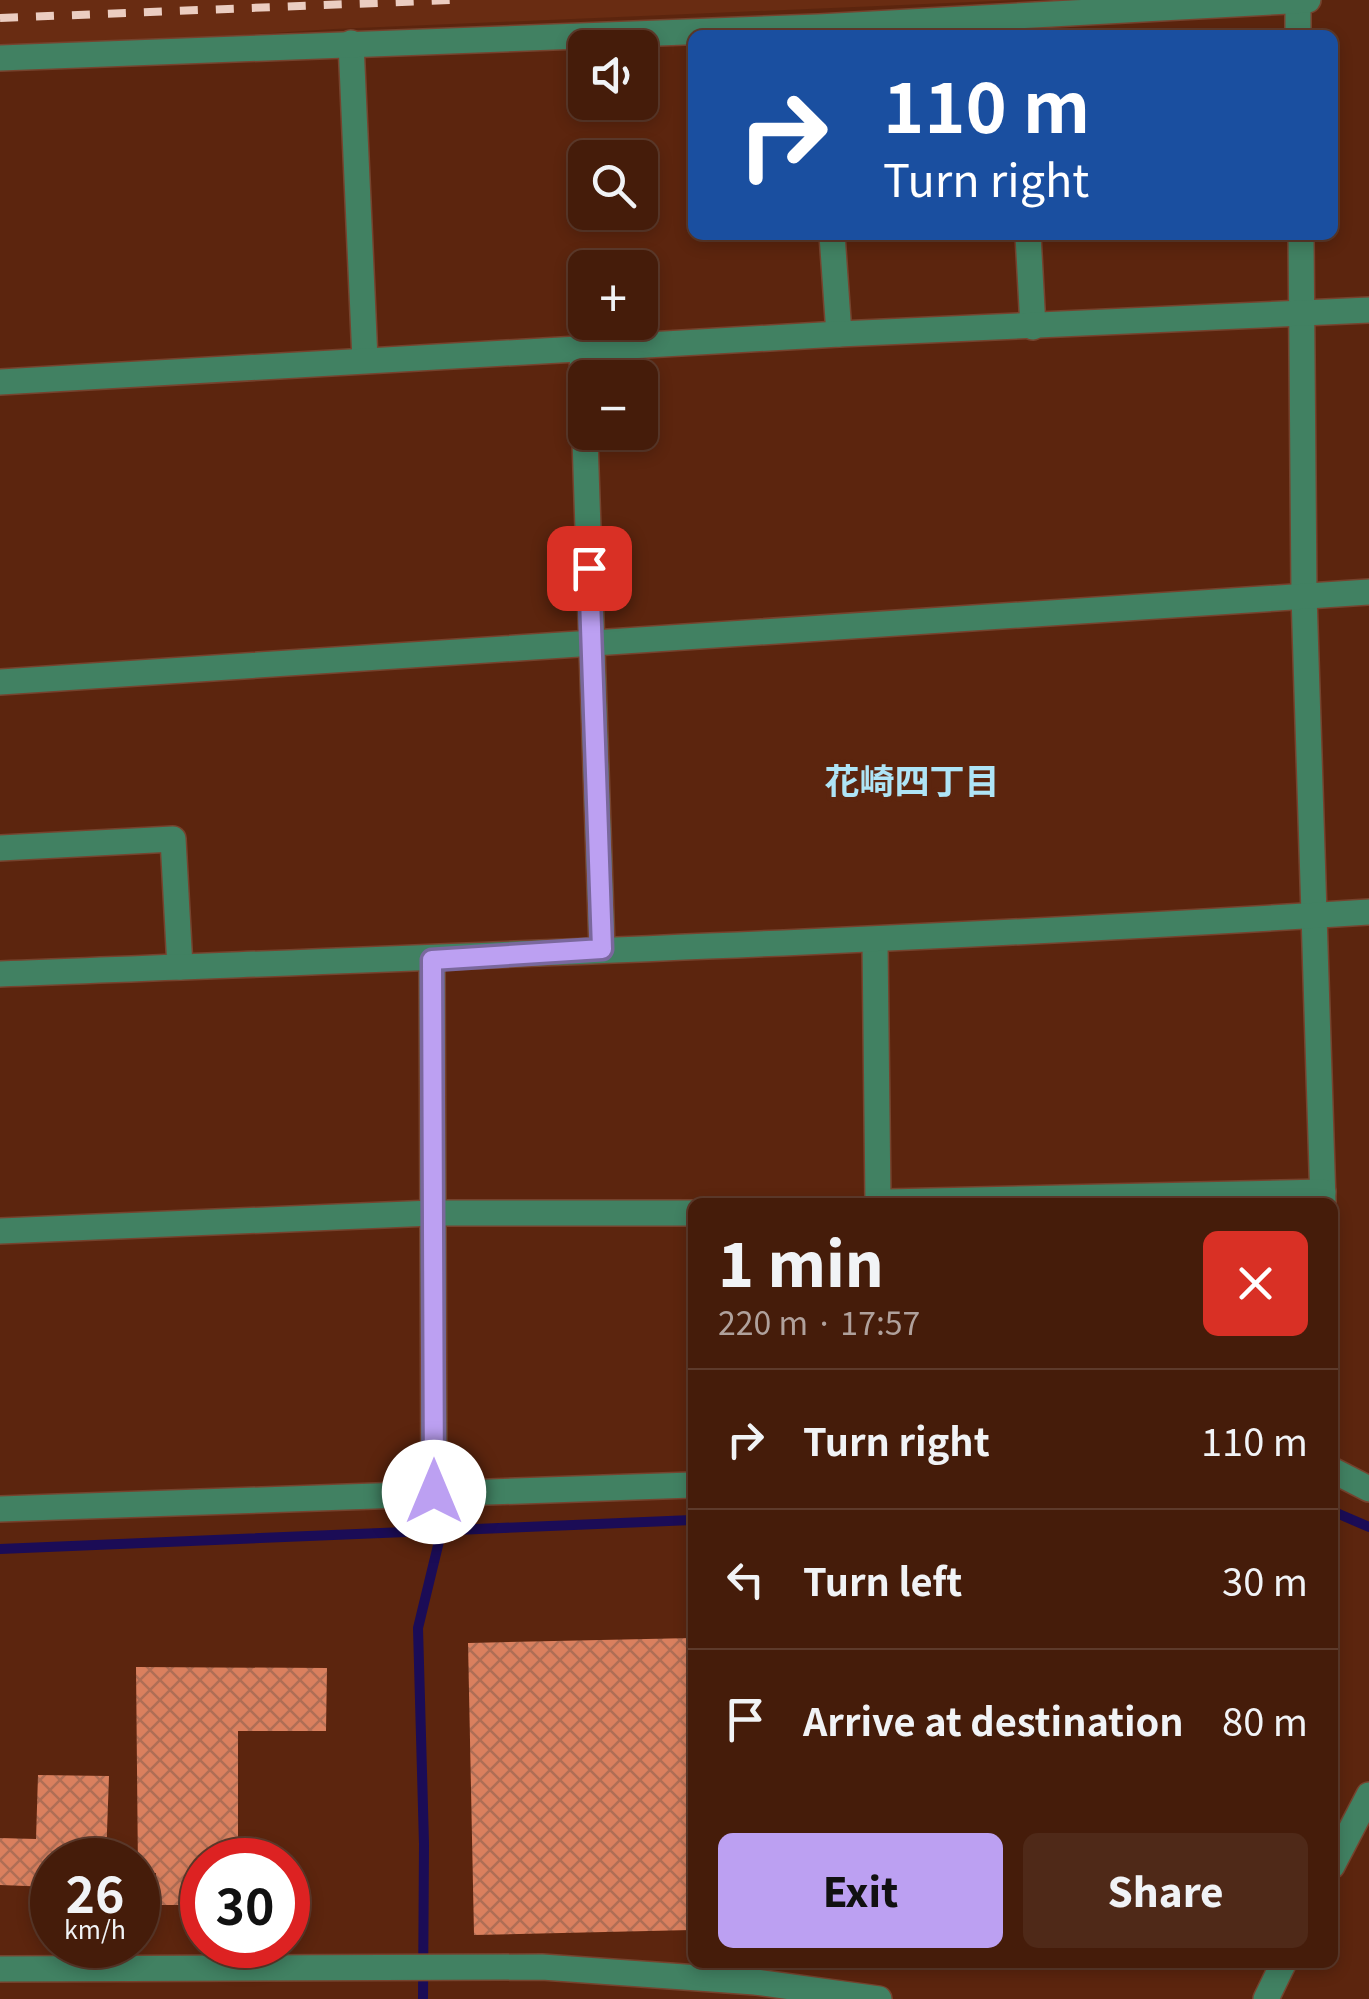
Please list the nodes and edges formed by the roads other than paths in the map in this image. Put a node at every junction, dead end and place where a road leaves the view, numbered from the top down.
1 (1298, 0) edge
2 (1308, 0) edge
3 (1015, 25) edge
4 (851, 30) edge
5 (1298, 30) edge
6 (688, 35) edge
7 (351, 44) junction
8 (0, 58) edge
9 (832, 240) edge
10 (1028, 240) edge
11 (1301, 240) edge
12 (1369, 310) edge
13 (1302, 313) junction
14 (1033, 326) junction
15 (839, 334) junction
16 (582, 349) junction
17 (365, 360) junction
18 (0, 382) edge
19 (1369, 592) edge
20 (1304, 596) junction
21 (591, 642) junction
22 (0, 682) edge
23 (0, 848) edge
24 (1369, 912) edge
25 (1312, 916) junction
26 (875, 942) junction
27 (602, 949) junction
28 (432, 960) junction
29 (180, 967) junction
30 (0, 974) edge
31 (1323, 1197) edge
32 (878, 1198) edge
33 (1236, 1198) edge
34 (432, 1212) junction
35 (688, 1214) edge
36 (0, 1231) edge
37 (1338, 1473) edge
38 (688, 1485) edge
39 (1369, 1490) edge
40 (434, 1492) junction
41 (0, 1509) edge
42 (1369, 1794) edge
43 (1338, 1854) edge
44 (1281, 1968) edge
45 (0, 1969) edge
46 (879, 1999) edge
47 (1266, 1999) edge

1 - 2 street
1 - 3 street
1 - 5 street
3 - 4 street
6 - 7 street
7 - 8 street
7 - 17 street
9 - 15 street
10 - 14 street
11 - 13 street
12 - 13 street
13 - 14 street
13 - 20 street
14 - 15 street
15 - 16 street
16 - 17 street
16 - 21 street
17 - 18 street
19 - 20 street
20 - 21 street
20 - 25 street
21 - 22 street
21 - 27 street
23 - 29 street
24 - 25 street
25 - 26 street
25 - 31 street
26 - 27 street
26 - 32 street
27 - 28 street
28 - 29 street
28 - 34 street
29 - 30 street
31 - 33 street
34 - 35 street
34 - 36 street
34 - 40 street
37 - 39 street
38 - 40 street
40 - 41 street
42 - 43 street
44 - 47 street
45 - 46 street

